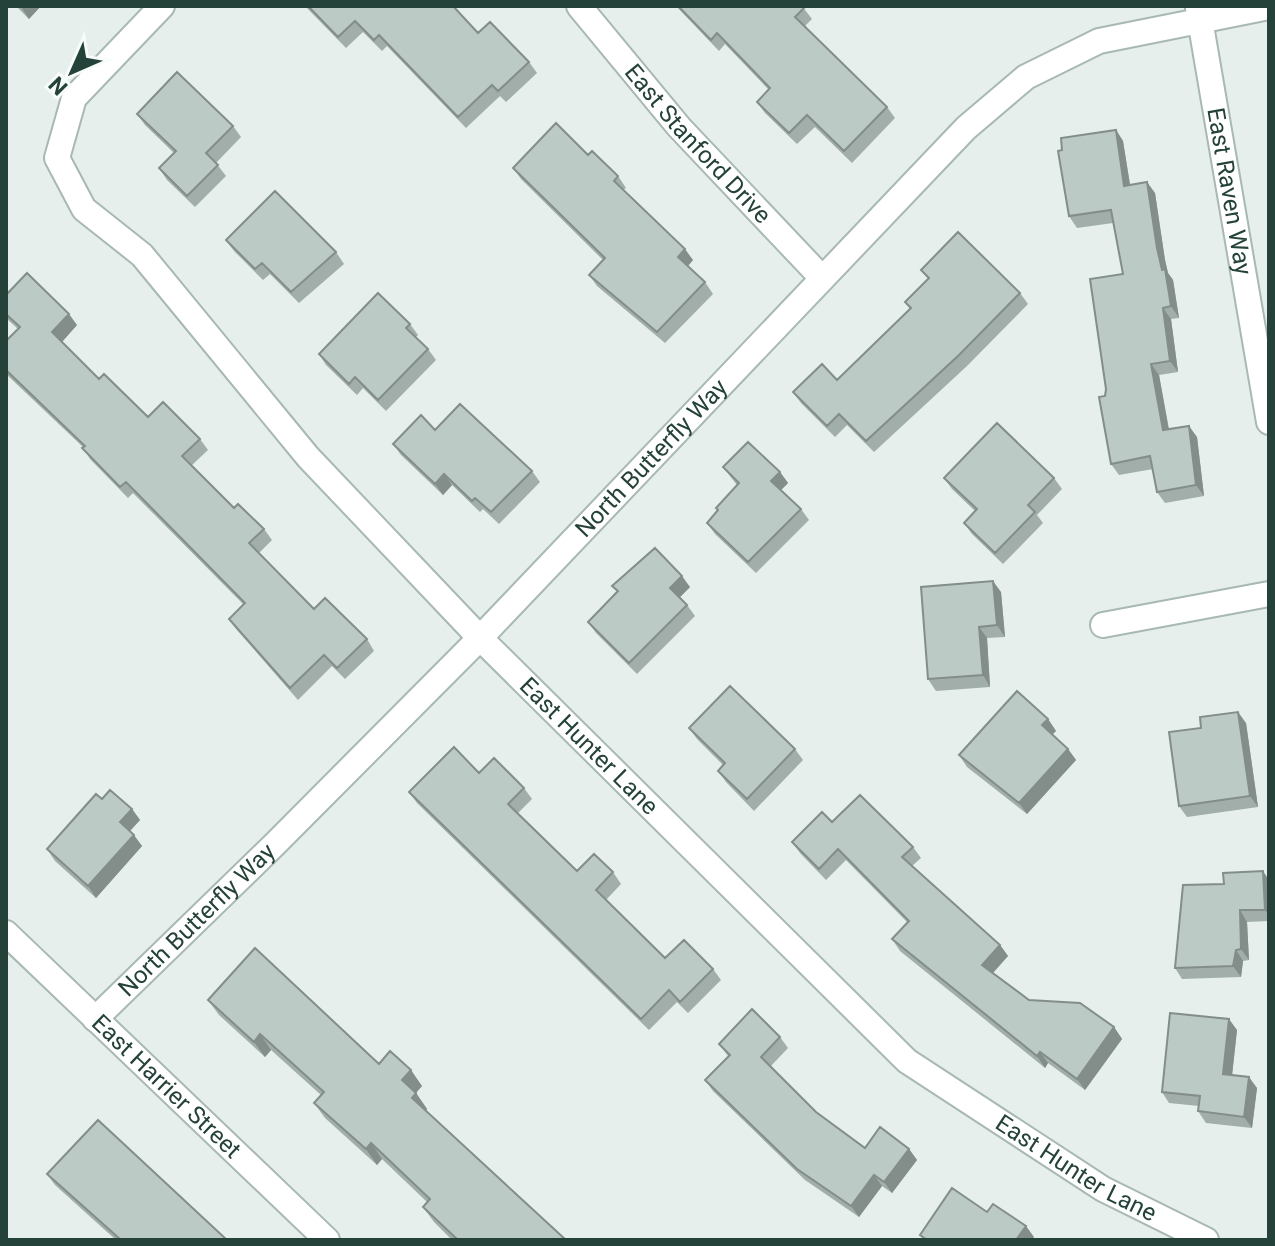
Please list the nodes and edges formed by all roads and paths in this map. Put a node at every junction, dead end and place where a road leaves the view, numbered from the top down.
1 (162, 6) edge
2 (579, 6) edge
3 (1269, 7) edge
4 (1200, 14) edge
5 (821, 277) junction
6 (1269, 422) edge
7 (1269, 594) edge
8 (1103, 625) dead end
9 (480, 638) junction
10 (6, 933) edge
11 (95, 1019) junction
12 (327, 1240) edge
13 (1206, 1240) edge

1 - 9 street, East Hunter Lane
2 - 5 street, East Stanford Drive
3 - 4 street, North Butterfly Way
4 - 5 street, North Butterfly Way
4 - 6 street, East Raven Way
5 - 9 street, North Butterfly Way
7 - 8 street
9 - 11 street, North Butterfly Way
9 - 13 street, East Hunter Lane
10 - 11 street, East Harrier Street
11 - 12 street, East Harrier Street

